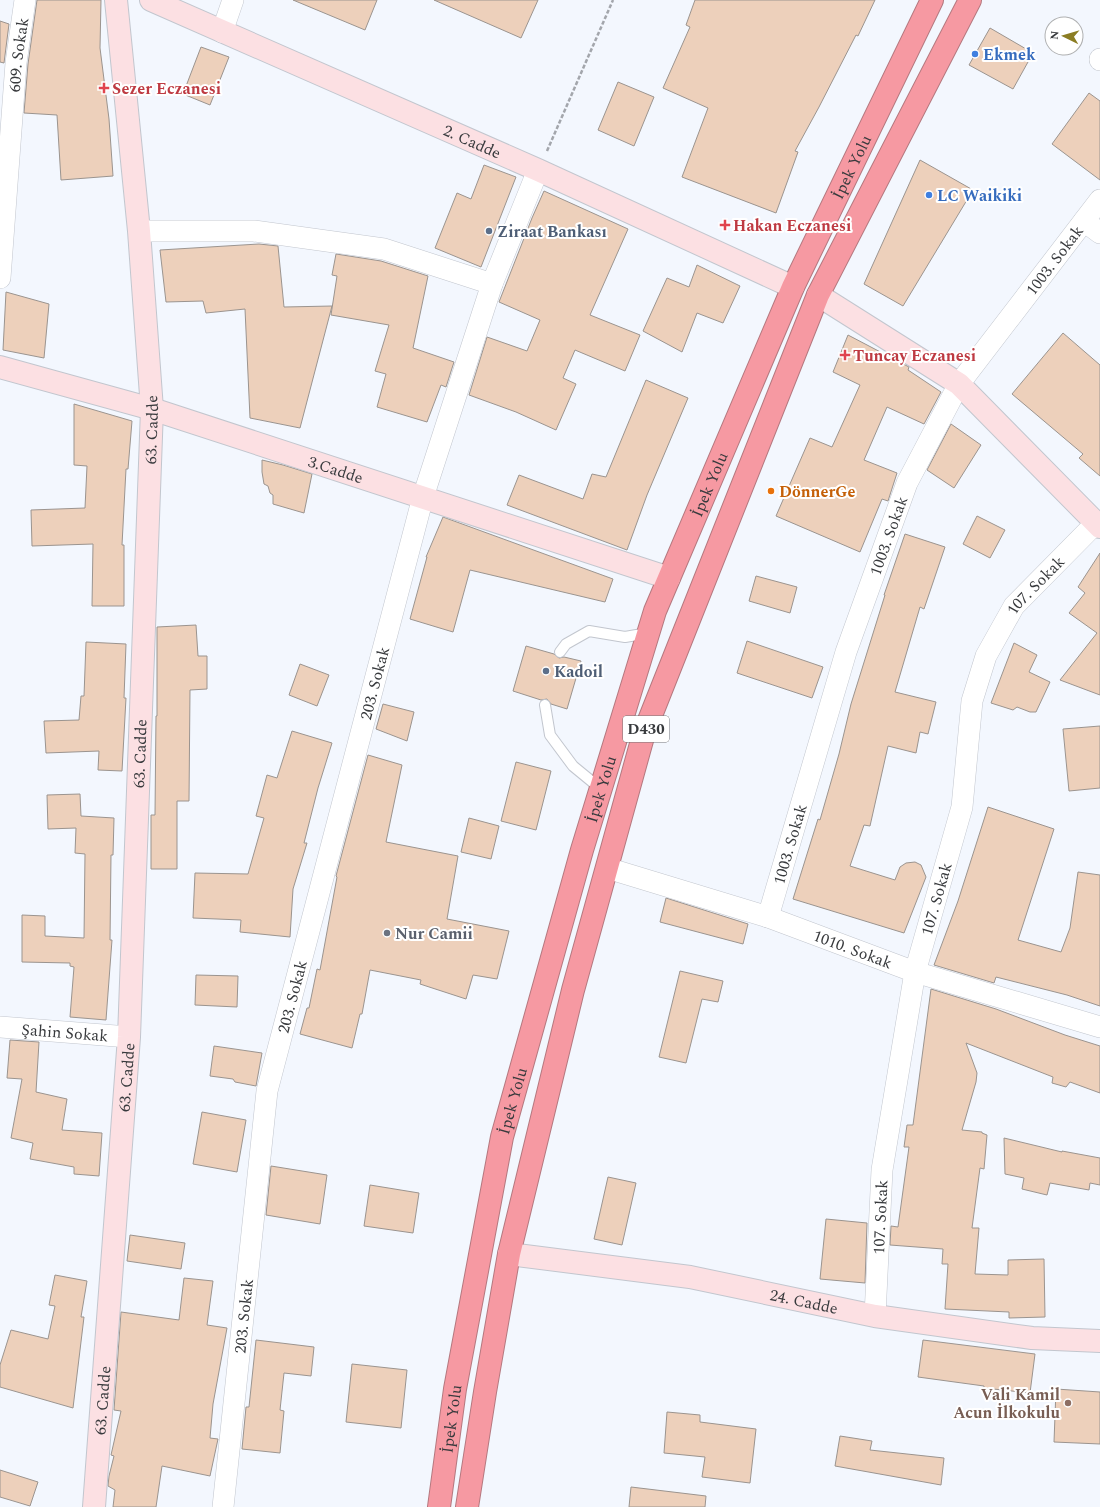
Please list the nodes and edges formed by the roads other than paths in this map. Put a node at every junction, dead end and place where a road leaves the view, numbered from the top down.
1 (25, 0) edge
2 (116, 0) edge
3 (151, 0) edge
4 (233, 0) edge
5 (932, 0) edge
6 (970, 0) edge
7 (222, 32) junction
8 (538, 170) junction
9 (1100, 200) edge
10 (1092, 227) edge
11 (139, 231) junction
12 (0, 278) edge
13 (492, 284) junction
14 (793, 287) junction
15 (818, 295) junction
16 (0, 367) edge
17 (959, 384) junction
18 (152, 409) junction
19 (423, 497) junction
20 (1098, 525) edge
21 (669, 578) junction
22 (648, 633) junction
23 (560, 652) dead end
24 (545, 705) dead end
25 (601, 789) junction
26 (607, 868) junction
27 (768, 917) junction
28 (915, 972) junction
29 (0, 1027) edge
30 (1100, 1027) edge
31 (129, 1037) junction
32 (509, 1254) junction
33 (875, 1316) junction
34 (1100, 1341) edge
35 (94, 1507) edge
36 (223, 1507) edge
37 (439, 1507) edge
38 (467, 1507) edge

1 - 12 street, 609. Sokak
2 - 11 street, 63. Cadde
3 - 7 street, 2. Cadde
4 - 7 street
5 - 14 highway, İpek Yolu / D430
6 - 15 highway, D430
7 - 8 street, 2. Cadde
8 - 13 street, 203. Sokak
8 - 14 street, 2. Cadde
9 - 10 street, 1003. Sokak
10 - 17 street, 1003. Sokak
11 - 13 street
11 - 18 street, 63. Cadde
13 - 19 street, 203. Sokak
14 - 21 highway, İpek Yolu / D430
15 - 17 street
15 - 26 highway, D430
16 - 18 street, 3.Cadde
17 - 20 street
17 - 27 street, 1003. Sokak
18 - 19 street, 3.Cadde
18 - 31 street, 63. Cadde
19 - 21 street, 3.Cadde
19 - 36 street, 203. Sokak
20 - 28 street, 107. Sokak
21 - 22 highway, İpek Yolu / D430
22 - 23 lane
22 - 25 highway, İpek Yolu / D430
24 - 25 lane
25 - 37 highway, İpek Yolu / D430
26 - 27 street, 1010. Sokak
26 - 32 highway, D430
27 - 28 street, 1010. Sokak
28 - 30 street, 1010. Sokak
28 - 33 street, 107. Sokak
29 - 31 street, Şahin Sokak
31 - 35 street, 63. Cadde
32 - 33 street, 24. Cadde
32 - 38 highway, D430
33 - 34 street, 24. Cadde

